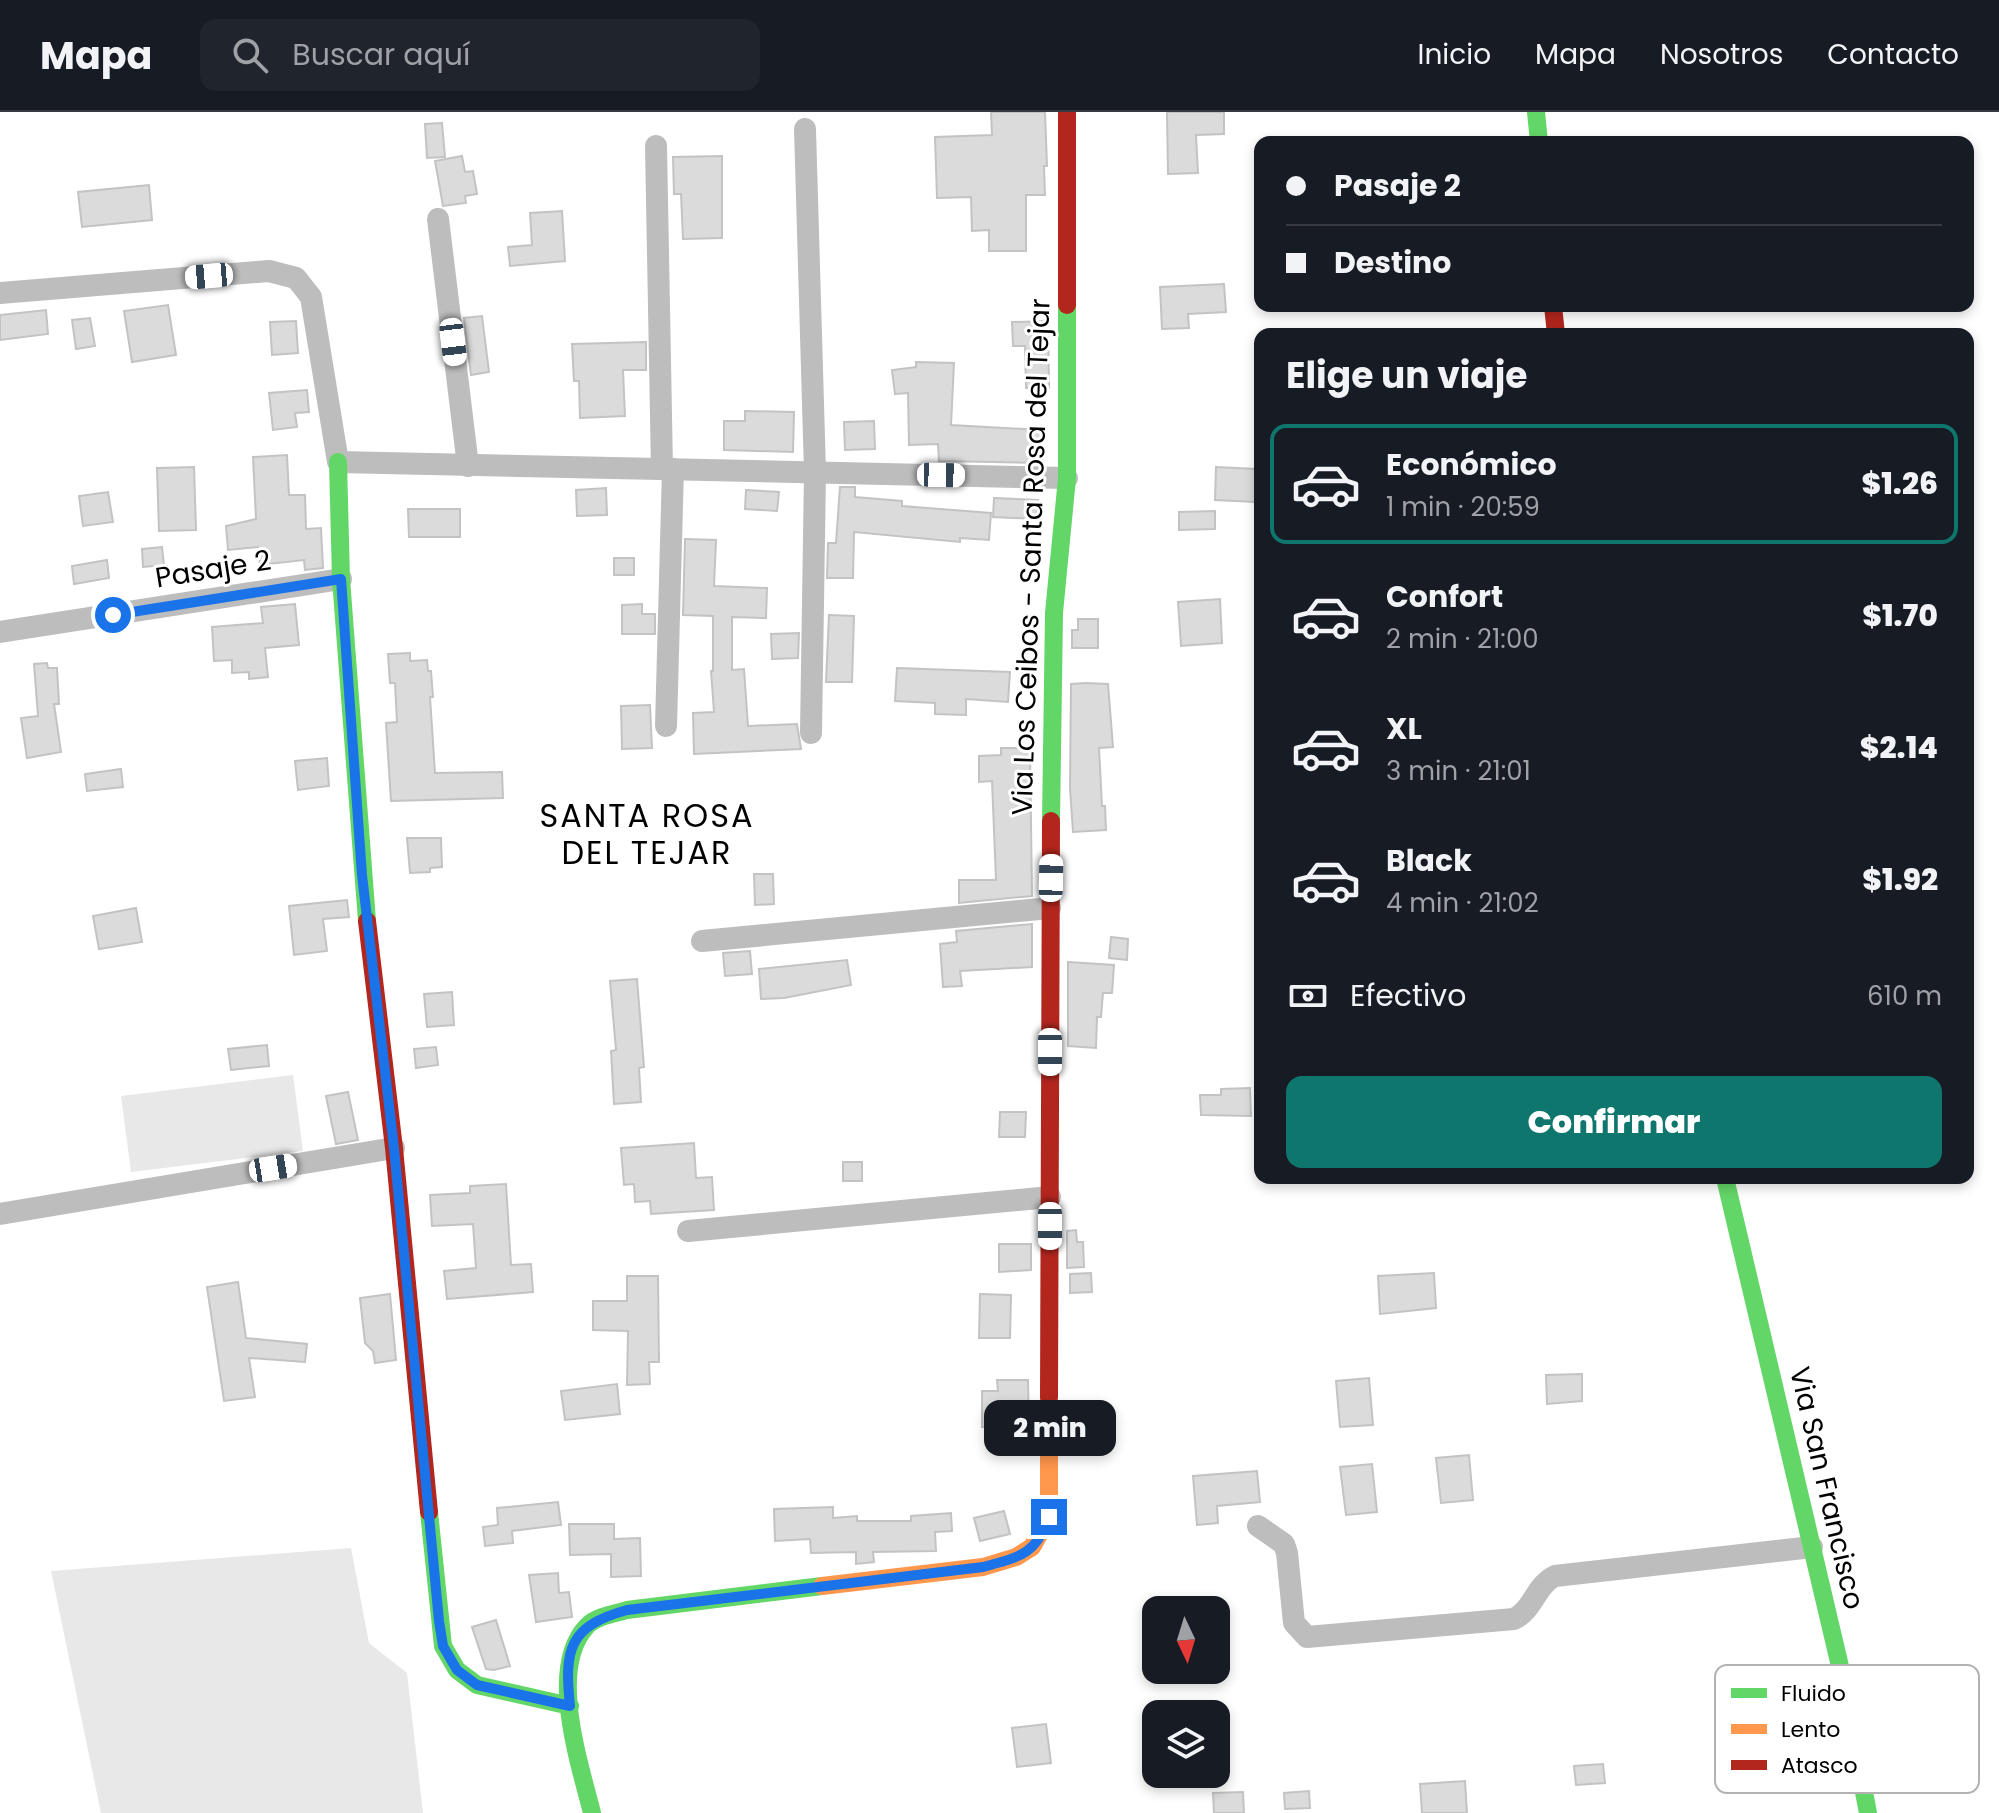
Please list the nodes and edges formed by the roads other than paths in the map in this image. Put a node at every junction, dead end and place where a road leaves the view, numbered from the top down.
1 (1067, 112) edge
2 (1536, 112) edge
3 (805, 129) dead end
4 (1538, 136) edge
5 (656, 146) dead end
6 (438, 219) dead end
7 (0, 293) edge
8 (338, 462) junction
9 (468, 466) junction
10 (667, 469) junction
11 (815, 472) junction
12 (1067, 478) junction
13 (341, 579) junction
14 (0, 632) edge
15 (666, 726) dead end
16 (811, 733) dead end
17 (1050, 908) junction
18 (702, 941) dead end
19 (394, 1148) junction
20 (1726, 1184) edge
21 (1050, 1197) junction
22 (0, 1214) edge
23 (688, 1231) dead end
24 (1258, 1526) dead end
25 (1812, 1547) junction
26 (1840, 1665) edge
27 (570, 1706) junction
28 (1864, 1793) edge
29 (592, 1813) edge
30 (1868, 1813) edge

1 - 12 main road, Via Los Ceibos - Santa Rosa del Tejar
2 - 4 main road
3 - 11 street
5 - 10 street
6 - 9 street
7 - 8 street
8 - 9 street
8 - 13 main road
9 - 10 street
10 - 11 street
10 - 15 street
11 - 12 street
11 - 16 street
12 - 17 main road, Via Los Ceibos - Santa Rosa del Tejar
13 - 14 street, Pasaje 2
13 - 19 main road
17 - 18 street
17 - 21 main road, Via Los Ceibos - Santa Rosa del Tejar
19 - 22 street
19 - 27 main road
20 - 25 main road, Via San Francisco
21 - 23 street
21 - 27 main road, Via Los Ceibos - Santa Rosa del Tejar
24 - 25 street
25 - 26 main road, Via San Francisco
27 - 29 main road, Via Los Ceibos - Santa Rosa del Tejar
28 - 30 main road, Via San Francisco

